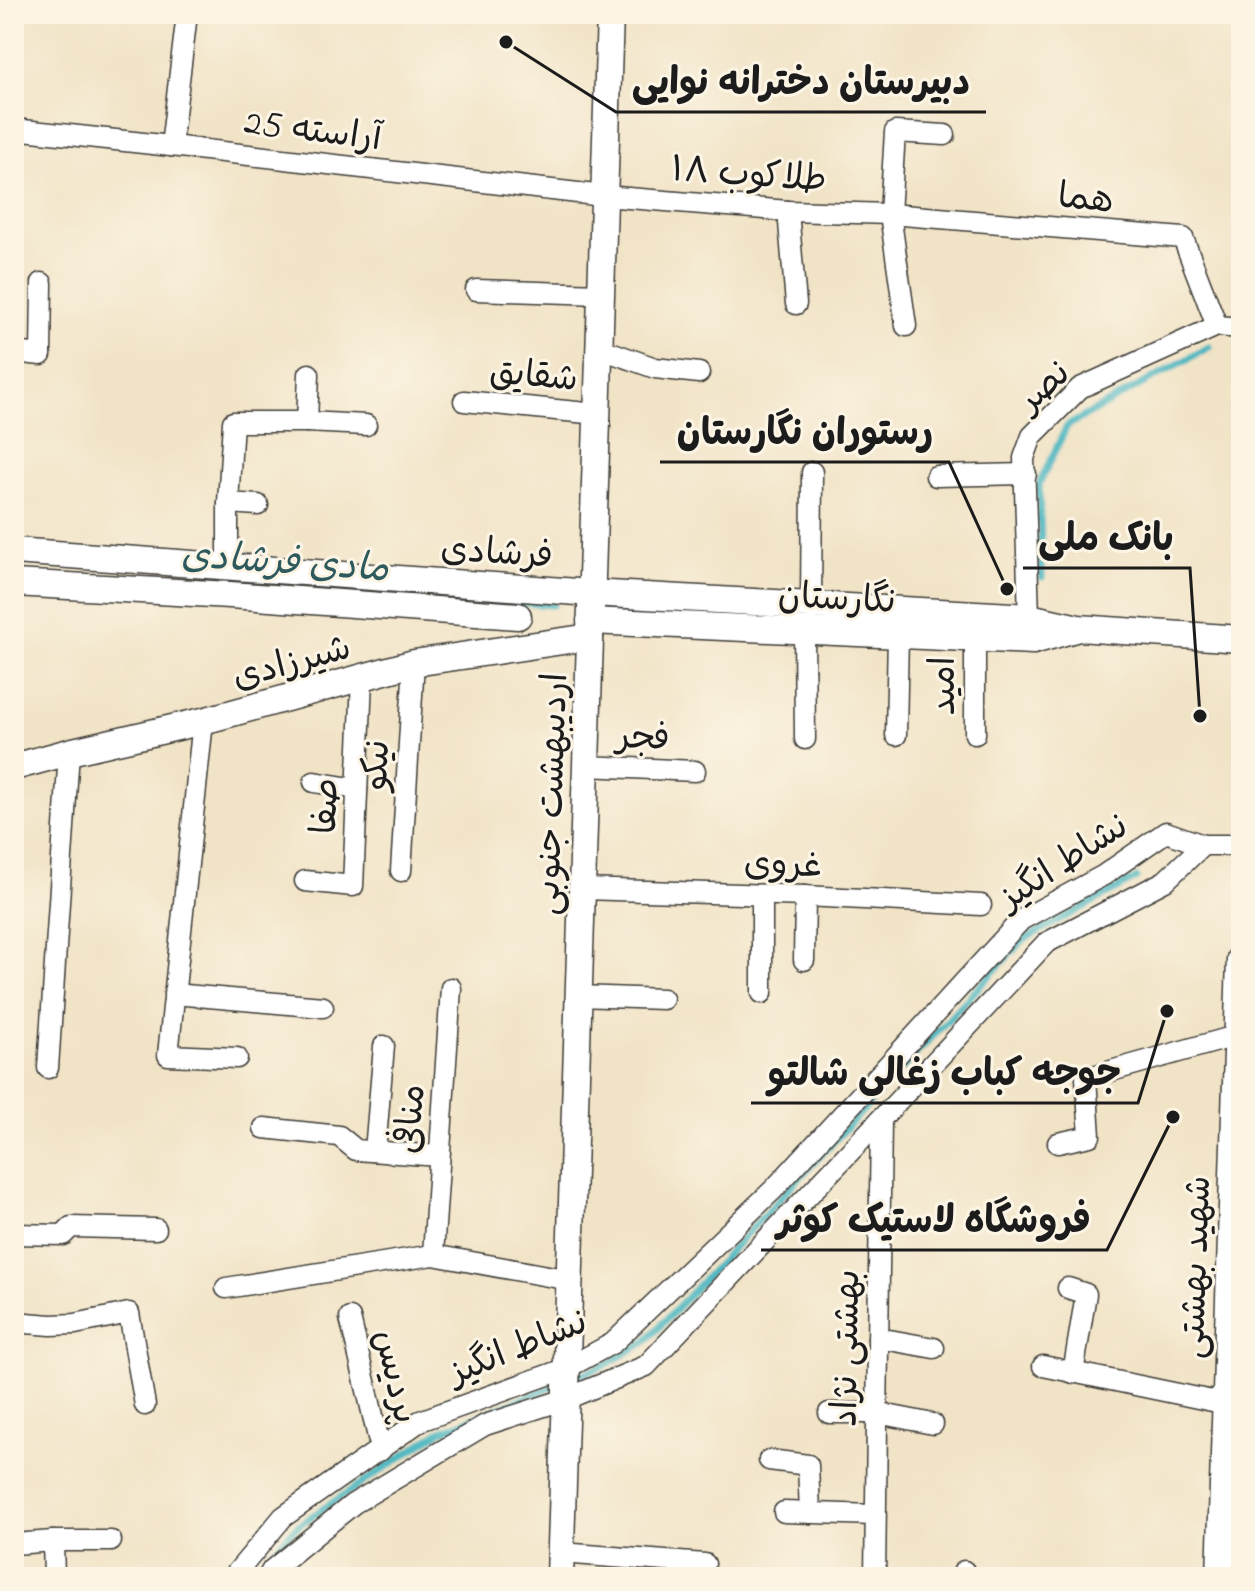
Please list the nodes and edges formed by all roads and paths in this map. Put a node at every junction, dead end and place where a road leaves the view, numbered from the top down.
1 (187, 14) edge
2 (610, 14) edge
3 (14, 129) edge
4 (945, 135) dead end
5 (171, 146) junction
6 (604, 196) junction
7 (788, 211) junction
8 (890, 214) junction
9 (42, 283) dead end
10 (476, 290) dead end
11 (601, 294) junction
12 (796, 304) dead end
13 (906, 326) dead end
14 (1217, 326) junction
15 (1241, 328) edge
16 (599, 348) junction
17 (14, 352) edge
18 (699, 373) dead end
19 (309, 374) dead end
20 (464, 401) dead end
21 (597, 414) junction
22 (307, 422) junction
23 (366, 425) dead end
24 (812, 472) dead end
25 (1026, 474) junction
26 (936, 476) dead end
27 (228, 503) junction
28 (258, 505) dead end
29 (14, 551) edge
30 (228, 566) junction
31 (14, 583) edge
32 (591, 593) junction
33 (230, 595) junction
34 (518, 616) dead end
35 (1029, 617) junction
36 (807, 618) junction
37 (1078, 628) junction
38 (590, 629) junction
39 (898, 634) junction
40 (975, 639) junction
41 (1241, 639) edge
42 (414, 663) junction
43 (362, 679) junction
44 (203, 721) junction
45 (975, 734) dead end
46 (896, 735) dead end
47 (805, 739) dead end
48 (69, 752) junction
49 (587, 766) junction
50 (14, 767) edge
51 (695, 771) dead end
52 (314, 782) dead end
53 (357, 789) junction
54 (1203, 845) junction
55 (1241, 845) edge
56 (401, 871) dead end
57 (305, 881) dead end
58 (582, 889) junction
59 (762, 895) junction
60 (805, 896) junction
61 (981, 905) dead end
62 (1241, 959) edge
63 (804, 960) dead end
64 (451, 988) dead end
65 (762, 993) dead end
66 (174, 994) junction
67 (578, 996) junction
68 (663, 999) dead end
69 (323, 1007) dead end
70 (1239, 1035) junction
71 (384, 1046) dead end
72 (237, 1058) dead end
73 (48, 1068) dead end
74 (881, 1119) junction
75 (264, 1128) dead end
76 (1058, 1143) dead end
77 (375, 1151) junction
78 (439, 1156) junction
79 (774, 1189) junction
80 (795, 1208) junction
81 (156, 1229) dead end
82 (14, 1234) edge
83 (433, 1255) junction
84 (570, 1280) junction
85 (226, 1288) dead end
86 (1068, 1288) dead end
87 (350, 1318) dead end
88 (14, 1322) edge
89 (878, 1338) junction
90 (934, 1348) dead end
91 (1043, 1366) dead end
92 (567, 1368) junction
93 (1073, 1373) junction
94 (566, 1399) junction
95 (1234, 1402) edge
96 (145, 1405) dead end
97 (829, 1413) dead end
98 (877, 1413) junction
99 (933, 1424) dead end
100 (1235, 1446) edge
101 (381, 1450) junction
102 (769, 1460) dead end
103 (784, 1512) dead end
104 (810, 1513) junction
105 (875, 1515) junction
106 (53, 1541) junction
107 (111, 1541) dead end
108 (14, 1544) edge
109 (705, 1564) dead end
110 (561, 1565) edge
111 (54, 1577) edge
112 (233, 1577) edge
113 (268, 1577) edge
114 (875, 1577) edge
115 (1221, 1577) edge
116 (1236, 1577) edge

1 - 5 street
2 - 6 street, اردیبهشت جنوبی
3 - 5 street, آراسته 25
4 - 8 street
5 - 6 street, آراسته 25
6 - 7 street, طلاکوب ۱۸
6 - 11 street, اردیبهشت جنوبی
7 - 8 street, طلاکوب ۱۸
7 - 12 street
8 - 13 street
8 - 14 street, هما
9 - 17 street
10 - 11 street
11 - 16 street, اردیبهشت جنوبی
14 - 15 street
14 - 25 street, نصر
16 - 18 street, شقایق
16 - 21 street, اردیبهشت جنوبی
19 - 22 street
20 - 21 street, شقایق
21 - 32 street, اردیبهشت جنوبی
22 - 23 street
22 - 27 street
24 - 36 street
25 - 26 street
25 - 35 street, نصر
27 - 28 street
27 - 30 street
29 - 30 street, فرشادی
30 - 32 street, فرشادی
30 - 33 street
31 - 33 street, فرشادی
32 - 36 street, نگارستان
32 - 38 street, اردیبهشت جنوبی
33 - 34 street, فرشادی
35 - 36 street, نگارستان
35 - 37 street, نگارستان
36 - 38 street, نگارستان
36 - 39 street, نگارستان
36 - 47 street
37 - 40 street, نگارستان
37 - 41 street, نگارستان
38 - 42 street, شیرزادی
38 - 49 street, اردیبهشت جنوبی
39 - 40 street, نگارستان
39 - 46 street
40 - 45 street, امید
42 - 43 street, شیرزادی
42 - 56 street, نیکو
43 - 44 street, شیرزادی
43 - 53 street, صفا
44 - 48 street, شیرزادی
44 - 66 street
48 - 50 street, شیرزادی
48 - 73 street
49 - 51 street, فجر
49 - 58 street, اردیبهشت جنوبی
52 - 53 street
53 - 57 street, صفا
54 - 55 street
54 - 74 street, نشاط انگیز
54 - 79 street, نشاط انگیز
58 - 59 street, غروی
58 - 67 street, اردیبهشت جنوبی
59 - 60 street, غروی
59 - 65 street
60 - 61 street, غروی
60 - 63 street
62 - 70 main road, شهید بهشتی
64 - 78 street, منافی
66 - 69 street
66 - 72 street
67 - 68 street
67 - 84 street, اردیبهشت جنوبی
70 - 76 street
70 - 95 main road, شهید بهشتی
71 - 77 street
74 - 80 street, نشاط انگیز
74 - 89 street, بهشتی نژاد
75 - 77 street
77 - 78 street
78 - 83 street, منافی
79 - 80 street
79 - 92 street, نشاط انگیز
80 - 94 street, نشاط انگیز
81 - 82 street
83 - 84 street
83 - 85 street
84 - 92 street, اردیبهشت جنوبی
86 - 93 street
87 - 101 street, پردیس
88 - 96 street
89 - 90 street
89 - 98 street, بهشتی نژاد
91 - 93 street
92 - 94 street, اردیبهشت جنوبی
92 - 101 street, نشاط انگیز
93 - 95 street
94 - 110 street, اردیبهشت جنوبی
94 - 113 street, نشاط انگیز
95 - 100 main road, شهید بهشتی
97 - 98 street
98 - 99 street
98 - 105 street, بهشتی نژاد
100 - 115 main road, شهید بهشتی
100 - 116 street, شهید بهشتی
101 - 112 street, نشاط انگیز
102 - 104 street
103 - 104 street
104 - 105 street
105 - 114 street, بهشتی نژاد
106 - 107 street
106 - 108 street
106 - 111 street
109 - 110 street

